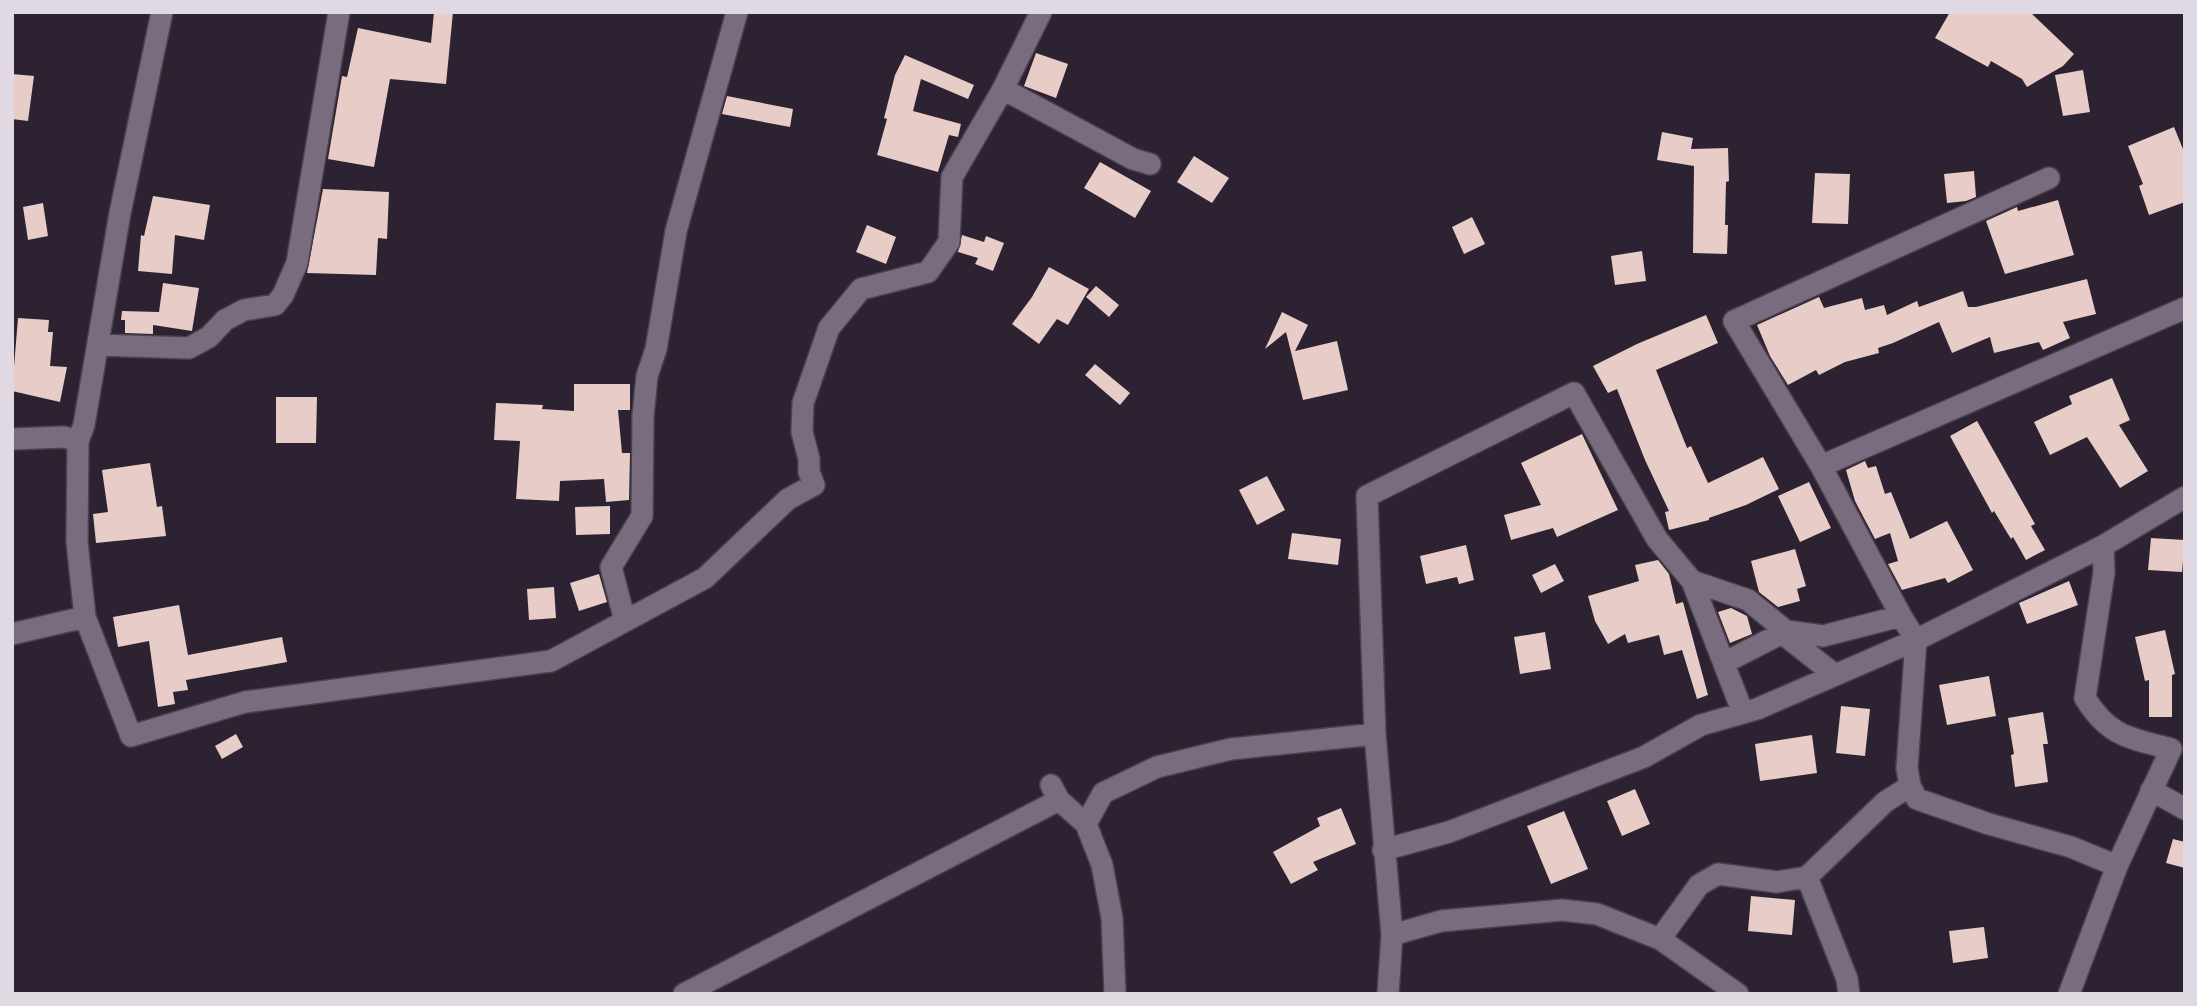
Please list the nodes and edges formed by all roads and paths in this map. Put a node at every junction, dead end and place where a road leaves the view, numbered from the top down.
1 (162, 12) edge
2 (339, 12) edge
3 (737, 12) edge
4 (1041, 12) edge
5 (1003, 89) junction
6 (1150, 164) dead end
7 (2049, 178) dead end
8 (2185, 308) edge
9 (97, 345) junction
10 (12, 439) edge
11 (78, 441) junction
12 (1821, 466) junction
13 (2185, 497) edge
14 (2102, 546) junction
15 (1692, 581) junction
16 (1901, 616) junction
17 (85, 617) junction
18 (625, 621) junction
19 (1784, 632) junction
20 (12, 634) edge
21 (1916, 640) junction
22 (1724, 663) junction
23 (1835, 676) junction
24 (1743, 713) junction
25 (1375, 734) junction
26 (1910, 786) junction
27 (2151, 790) junction
28 (2185, 809) edge
29 (1086, 824) junction
30 (1383, 850) junction
31 (2118, 866) junction
32 (1807, 877) junction
33 (1392, 935) junction
34 (1660, 939) junction
35 (684, 994) edge
36 (1115, 994) edge
37 (1388, 994) edge
38 (1738, 994) edge
39 (1849, 994) edge
40 (2069, 994) edge

1 - 9 street
2 - 9 street
3 - 18 street
4 - 5 street
5 - 6 street
5 - 18 street
7 - 12 street
8 - 12 street
9 - 11 street
10 - 11 street
11 - 17 street
12 - 16 street
13 - 14 street
14 - 21 street
14 - 27 street
15 - 19 street
15 - 22 street
15 - 25 street
16 - 19 street
16 - 21 street
17 - 18 street
17 - 20 street
19 - 22 street
19 - 23 street
21 - 23 street
21 - 26 street
22 - 24 street
23 - 24 street
24 - 30 street
25 - 29 street
25 - 30 street
26 - 31 street
26 - 32 street
27 - 28 street
27 - 31 street
29 - 35 street
29 - 36 street
30 - 33 street
31 - 40 street
32 - 34 street
32 - 39 street
33 - 34 street
33 - 37 street
34 - 38 street

